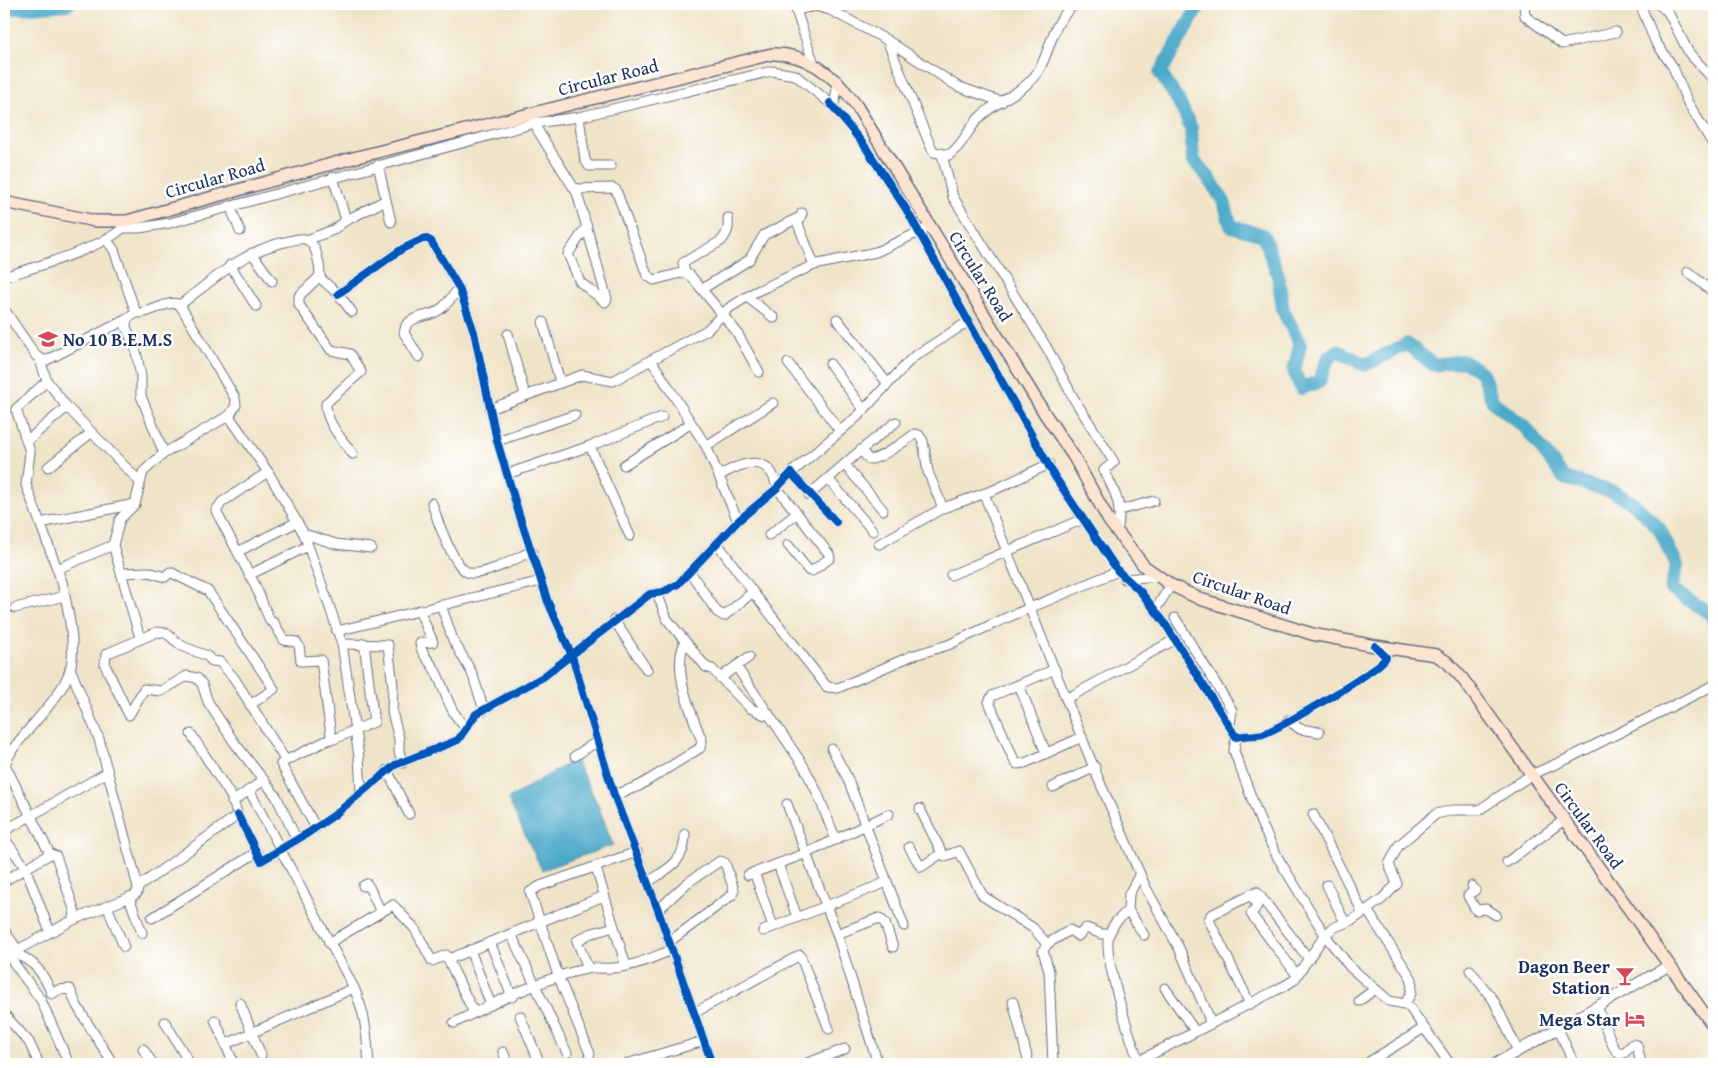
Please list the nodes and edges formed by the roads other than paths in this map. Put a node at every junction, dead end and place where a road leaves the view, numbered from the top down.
1 (1075, 4) edge
2 (1524, 4) edge
3 (1640, 4) edge
4 (1658, 4) edge
5 (795, 7) edge
6 (1616, 32) dead end
7 (888, 40) junction
8 (814, 64) junction
9 (1714, 80) edge
10 (838, 81) junction
11 (1002, 102) junction
12 (830, 104) junction
13 (579, 117) junction
14 (534, 118) junction
15 (1714, 146) edge
16 (942, 155) junction
17 (378, 165) junction
18 (611, 166) dead end
19 (333, 178) junction
20 (575, 189) junction
21 (386, 200) junction
22 (4, 202) edge
23 (230, 206) junction
24 (728, 218) dead end
25 (345, 221) junction
26 (391, 222) dead end
27 (125, 225) junction
28 (587, 226) junction
29 (924, 229) junction
30 (240, 231) dead end
31 (106, 239) junction
32 (307, 240) junction
33 (252, 253) junction
34 (230, 265) junction
35 (814, 265) junction
36 (1688, 272) dead end
37 (685, 274) junction
38 (4, 276) edge
39 (319, 278) junction
40 (272, 281) dead end
41 (459, 288) junction
42 (702, 289) junction
43 (1714, 293) edge
44 (338, 294) junction
45 (747, 297) junction
46 (180, 305) junction
47 (256, 306) dead end
48 (4, 309) edge
49 (352, 312) dead end
50 (136, 313) junction
51 (723, 314) junction
52 (774, 318) dead end
53 (837, 319) dead end
54 (127, 320) junction
55 (969, 321) junction
56 (543, 322) dead end
57 (508, 334) dead end
58 (419, 358) dead end
59 (40, 360) junction
60 (650, 360) junction
61 (788, 363) dead end
62 (830, 364) dead end
63 (759, 372) dead end
64 (47, 381) junction
65 (560, 382) junction
66 (888, 384) junction
67 (525, 395) junction
68 (773, 403) dead end
69 (67, 408) junction
70 (490, 409) junction
71 (864, 410) junction
72 (230, 415) junction
73 (575, 415) dead end
74 (662, 417) dead end
75 (896, 422) dead end
76 (690, 424) junction
77 (840, 432) junction
78 (90, 433) junction
79 (28, 440) junction
80 (497, 441) junction
81 (590, 446) junction
82 (706, 446) junction
83 (861, 450) junction
84 (163, 454) junction
85 (354, 454) dead end
86 (1049, 464) junction
87 (624, 465) dead end
88 (845, 465) junction
89 (48, 467) dead end
90 (268, 472) junction
91 (791, 473) junction
92 (507, 474) junction
93 (719, 476) junction
94 (829, 480) junction
95 (140, 482) junction
96 (777, 488) junction
97 (984, 494) junction
98 (809, 495) junction
99 (1154, 500) dead end
100 (432, 503) dead end
101 (136, 504) junction
102 (943, 508) junction
103 (883, 510) dead end
104 (1120, 510) junction
105 (796, 514) junction
106 (1083, 519) junction
107 (738, 520) junction
108 (297, 522) junction
109 (836, 522) dead end
110 (40, 523) junction
111 (873, 531) dead end
112 (1117, 532) junction
113 (304, 534) junction
114 (769, 535) dead end
115 (630, 536) dead end
116 (717, 543) junction
117 (879, 544) dead end
118 (114, 545) junction
119 (788, 545) dead end
120 (308, 546) junction
121 (371, 548) dead end
122 (238, 551) junction
123 (532, 551) junction
124 (1007, 551) junction
125 (57, 569) junction
126 (690, 572) junction
127 (121, 573) junction
128 (250, 575) junction
129 (951, 575) dead end
130 (1122, 575) junction
131 (1158, 576) junction
132 (542, 580) junction
133 (1171, 585) junction
134 (753, 592) junction
135 (657, 593) junction
136 (65, 596) junction
137 (441, 605) junction
138 (15, 608) dead end
139 (1030, 608) junction
140 (419, 610) junction
141 (1155, 610) junction
142 (1175, 618) dead end
143 (614, 620) junction
144 (337, 630) junction
145 (140, 638) junction
146 (1176, 639) junction
147 (685, 642) junction
148 (364, 643) junction
149 (342, 644) junction
150 (1374, 646) junction
151 (572, 656) junction
152 (749, 657) dead end
153 (736, 666) junction
154 (70, 668) junction
155 (1054, 669) junction
156 (646, 670) dead end
157 (720, 678) junction
158 (1019, 685) junction
159 (1714, 685) edge
160 (1066, 699) junction
161 (250, 704) junction
162 (484, 710) junction
163 (769, 714) junction
164 (1288, 720) junction
165 (1230, 724) junction
166 (466, 728) junction
167 (354, 732) junction
168 (1319, 732) dead end
169 (191, 734) dead end
170 (1082, 737) junction
171 (1236, 737) junction
172 (332, 738) junction
173 (596, 742) junction
174 (832, 749) dead end
175 (1046, 753) junction
176 (575, 756) dead end
177 (285, 761) junction
178 (403, 763) junction
179 (4, 765) edge
180 (1094, 767) junction
181 (387, 770) junction
182 (108, 772) junction
183 (1531, 775) junction
184 (264, 780) junction
185 (1053, 787) dead end
186 (249, 790) junction
187 (361, 791) junction
188 (614, 795) junction
189 (232, 802) junction
190 (787, 804) dead end
191 (920, 809) dead end
192 (30, 814) junction
193 (409, 814) dead end
194 (889, 814) dead end
195 (1313, 814) dead end
196 (238, 815) junction
197 (1564, 820) junction
198 (866, 825) junction
199 (316, 828) junction
200 (4, 831) edge
201 (685, 834) dead end
202 (4, 838) edge
203 (297, 840) junction
204 (836, 840) junction
205 (909, 847) dead end
206 (281, 850) junction
207 (257, 852) junction
208 (637, 852) junction
209 (807, 853) junction
210 (942, 853) junction
211 (50, 854) junction
212 (1507, 862) dead end
213 (778, 864) junction
214 (25, 867) junction
215 (596, 868) junction
216 (1140, 874) junction
217 (4, 880) edge
218 (648, 882) junction
219 (887, 882) junction
220 (1327, 885) dead end
221 (363, 886) dead end
222 (1472, 886) dead end
223 (138, 887) junction
224 (1251, 894) junction
225 (604, 896) junction
226 (128, 897) junction
227 (107, 906) junction
228 (825, 906) junction
229 (658, 910) junction
230 (1128, 910) junction
231 (381, 912) junction
232 (1365, 912) junction
233 (1496, 914) dead end
234 (797, 917) junction
235 (152, 918) dead end
236 (75, 919) junction
237 (540, 922) junction
238 (1345, 923) junction
239 (614, 926) junction
240 (774, 926) junction
241 (904, 926) dead end
242 (4, 930) edge
243 (763, 930) dead end
244 (50, 932) junction
245 (142, 933) dead end
246 (511, 934) junction
247 (837, 934) junction
248 (1109, 934) junction
249 (1144, 935) dead end
250 (1325, 935) junction
251 (329, 942) junction
252 (490, 942) junction
253 (1047, 944) junction
254 (671, 946) junction
255 (124, 947) dead end
256 (893, 947) dead end
257 (470, 950) junction
258 (11, 955) edge
259 (449, 959) junction
260 (1309, 959) junction
261 (1670, 965) junction
262 (626, 966) junction
263 (588, 968) junction
264 (1470, 970) dead end
265 (1297, 975) junction
266 (560, 978) junction
267 (536, 986) junction
268 (354, 988) junction
269 (1165, 988) dead end
270 (1375, 989) junction
271 (512, 997) junction
272 (1013, 1002) dead end
273 (1360, 1002) dead end
274 (240, 1003) dead end
275 (1250, 1004) junction
276 (1405, 1004) junction
277 (492, 1005) junction
278 (1598, 1006) junction
279 (474, 1013) junction
280 (694, 1013) junction
281 (4, 1014) edge
282 (520, 1016) dead end
283 (215, 1020) dead end
284 (165, 1022) dead end
285 (454, 1023) dead end
286 (1210, 1024) junction
287 (1714, 1027) edge
288 (1424, 1028) junction
289 (1558, 1028) junction
290 (829, 1029) dead end
291 (1195, 1031) junction
292 (251, 1033) junction
293 (704, 1041) junction
294 (226, 1044) junction
295 (143, 1049) dead end
296 (845, 1049) dead end
297 (1518, 1051) junction
298 (504, 1052) dead end
299 (567, 1053) dead end
300 (590, 1054) dead end
301 (261, 1055) dead end
302 (1369, 1062) dead end
303 (1136, 1063) edge
304 (39, 1064) edge
305 (69, 1064) edge
306 (112, 1064) edge
307 (153, 1064) edge
308 (190, 1064) edge
309 (234, 1064) edge
310 (369, 1064) edge
311 (508, 1064) edge
312 (540, 1064) edge
313 (626, 1064) edge
314 (712, 1064) edge
315 (805, 1064) edge
316 (878, 1064) edge
317 (1029, 1064) edge
318 (1053, 1064) edge
319 (1450, 1064) edge
320 (1494, 1064) edge
321 (1574, 1064) edge
322 (1641, 1064) edge

1 - 11 street
2 - 6 street
3 - 15 street
4 - 9 street
5 - 7 street
5 - 8 street
7 - 11 street
7 - 16 street
8 - 10 main road, Circular Road
8 - 14 main road, Circular Road
10 - 12 street
10 - 29 main road, Circular Road
11 - 16 street
12 - 13 street
12 - 29 street
13 - 14 street
13 - 18 street
14 - 17 street
14 - 20 street
14 - 27 main road, Circular Road
16 - 104 street
17 - 19 street
17 - 21 street
19 - 23 street
19 - 25 street
20 - 28 street
20 - 37 street
21 - 25 street
21 - 26 street
22 - 27 main road, Circular Road
23 - 27 street
23 - 30 street
24 - 37 street
25 - 32 street
27 - 31 street
28 - 28 street
29 - 35 street
29 - 55 street
29 - 112 main road, Circular Road
31 - 38 street
31 - 50 street
32 - 33 street
32 - 39 street
33 - 34 street
33 - 40 street
34 - 46 street
34 - 47 street
35 - 42 street
35 - 45 street
36 - 43 street
37 - 42 street
39 - 44 street
39 - 85 street
41 - 44 street
41 - 58 street
41 - 70 street
42 - 51 street
44 - 49 street
45 - 51 street
45 - 52 street
46 - 50 street
46 - 72 street
48 - 59 street
50 - 54 street
51 - 60 street
51 - 63 street
53 - 66 street
54 - 59 street
54 - 84 street
55 - 66 street
55 - 86 street
56 - 65 street
57 - 67 street
59 - 64 street
60 - 65 street
60 - 76 street
61 - 77 street
62 - 71 street
64 - 69 street
64 - 79 street
65 - 67 street
66 - 71 street
67 - 70 street
68 - 82 street
69 - 78 street
69 - 79 street
70 - 80 street
71 - 77 street
72 - 84 street
72 - 90 street
73 - 80 street
74 - 81 street
75 - 83 street
76 - 82 street
76 - 87 street
77 - 91 street
78 - 89 street
78 - 95 street
79 - 110 street
80 - 92 street
81 - 92 street
81 - 115 street
82 - 93 street
83 - 88 street
83 - 102 street
84 - 95 street
86 - 97 street
86 - 106 street
88 - 94 street
88 - 103 street
90 - 108 street
90 - 122 street
91 - 96 street
91 - 98 street
92 - 123 street
93 - 96 street
93 - 107 street
94 - 98 street
94 - 111 street
95 - 101 street
96 - 105 street
96 - 107 street
97 - 102 street
97 - 124 street
98 - 109 street
99 - 104 street
100 - 123 street
101 - 110 street
101 - 118 street
102 - 117 street
104 - 112 street
105 - 114 street
105 - 119 street
106 - 124 street
106 - 130 street
107 - 116 street
108 - 113 street
108 - 122 street
110 - 125 street
112 - 131 main road, Circular Road
113 - 120 street
113 - 121 street
116 - 126 street
116 - 134 street
118 - 125 street
118 - 127 street
120 - 128 street
120 - 144 street
122 - 128 street
123 - 132 street
124 - 129 street
124 - 139 street
125 - 136 street
126 - 134 street
126 - 135 street
127 - 145 street
127 - 161 street
128 - 172 street
130 - 131 street
130 - 139 street
130 - 141 street
131 - 133 main road, Circular Road
132 - 137 street
132 - 151 street
133 - 141 street
133 - 150 main road, Circular Road
134 - 139 street
135 - 143 street
135 - 147 street
136 - 138 street
136 - 154 street
137 - 140 street
137 - 162 street
139 - 155 street
140 - 144 street
140 - 166 street
141 - 146 street
142 - 165 street
143 - 151 street
143 - 156 street
144 - 149 street
145 - 161 street
145 - 184 street
146 - 160 street
146 - 165 street
147 - 157 street
147 - 188 street
148 - 149 street
148 - 167 street
148 - 178 street
149 - 167 street
150 - 164 street
150 - 183 main road, Circular Road
151 - 162 street
151 - 173 street
152 - 153 street
153 - 157 street
153 - 163 street
154 - 179 street
154 - 182 street
155 - 158 street
155 - 160 street
157 - 163 street
158 - 175 street
158 - 175 street
159 - 183 street
160 - 170 street
161 - 177 street
162 - 166 street
163 - 204 street
164 - 168 street
164 - 171 street
165 - 171 street
166 - 178 street
167 - 172 street
167 - 187 street
169 - 189 street
170 - 175 street
170 - 180 street
171 - 250 street
172 - 177 street
173 - 176 street
173 - 188 street
174 - 198 street
177 - 199 street
178 - 181 street
179 - 192 street
180 - 185 street
180 - 216 street
181 - 187 street
181 - 193 street
182 - 192 street
182 - 223 street
183 - 197 main road, Circular Road
183 - 232 street
184 - 186 street
184 - 203 street
186 - 189 street
186 - 206 street
187 - 199 street
188 - 208 street
189 - 196 street
190 - 209 street
191 - 210 street
192 - 200 street
192 - 211 street
194 - 198 street
195 - 232 street
196 - 207 street
196 - 223 street
197 - 212 street
197 - 261 main road, Circular Road
198 - 204 street
198 - 219 street
199 - 203 street
201 - 218 street
202 - 214 street
203 - 206 street
204 - 209 street
205 - 210 street
206 - 207 street
206 - 251 street
207 - 235 street
208 - 215 street
208 - 218 street
209 - 213 street
209 - 228 street
210 - 253 street
211 - 214 street
211 - 236 street
213 - 234 street
213 - 240 street
214 - 217 street
214 - 244 street
215 - 225 street
215 - 237 street
216 - 230 street
216 - 286 street
218 - 229 street
219 - 228 street
219 - 241 street
220 - 238 street
221 - 231 street
222 - 233 street
223 - 226 street
224 - 260 street
224 - 265 street
224 - 275 street
225 - 237 street
225 - 239 street
226 - 227 street
226 - 245 street
227 - 236 street
227 - 255 street
228 - 234 street
228 - 247 street
229 - 254 street
229 - 254 street
230 - 248 street
230 - 249 street
231 - 251 street
231 - 259 street
232 - 238 street
232 - 276 street
234 - 240 street
236 - 244 street
237 - 246 street
237 - 266 street
238 - 250 street
239 - 262 street
239 - 263 street
240 - 243 street
242 - 258 street
244 - 258 street
246 - 252 street
246 - 267 street
247 - 256 street
247 - 316 street
248 - 253 street
248 - 303 street
250 - 260 street
250 - 270 street
251 - 268 street
252 - 257 street
252 - 271 street
253 - 318 street
254 - 262 street
254 - 280 street
257 - 259 street
257 - 277 street
258 - 305 street
258 - 306 street
259 - 279 street
260 - 265 street
261 - 278 street
261 - 287 main road, Circular Road
262 - 263 street
263 - 266 street
264 - 297 street
265 - 275 street
266 - 267 street
266 - 300 street
267 - 271 street
267 - 299 street
268 - 292 street
268 - 310 street
269 - 291 street
270 - 273 street
270 - 276 street
271 - 277 street
272 - 317 street
274 - 292 street
275 - 286 street
276 - 288 street
277 - 279 street
278 - 289 street
278 - 322 street
279 - 285 street
280 - 290 street
280 - 293 street
281 - 304 street
282 - 312 street
283 - 294 street
284 - 308 street
286 - 291 street
288 - 302 street
288 - 319 street
289 - 297 street
289 - 321 street
291 - 303 street
292 - 294 street
292 - 301 street
293 - 313 street
293 - 314 street
294 - 309 street
295 - 307 street
296 - 315 street
297 - 320 street
298 - 311 street

